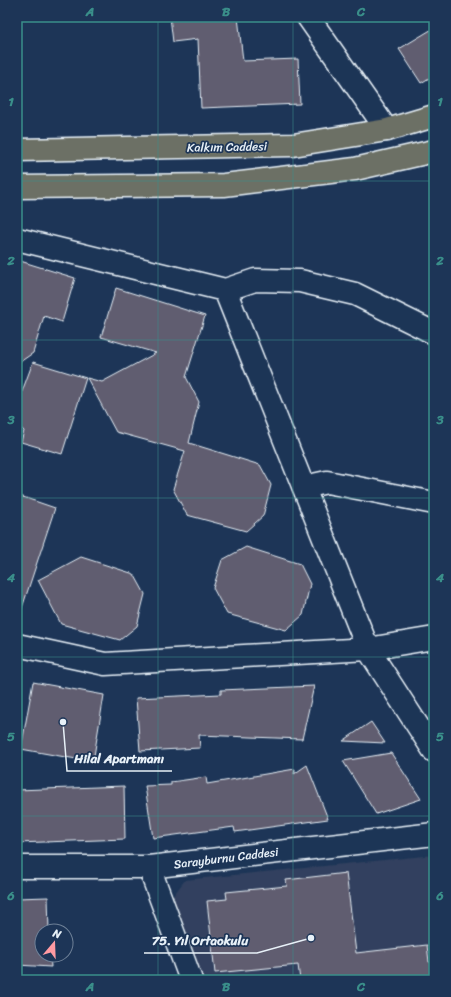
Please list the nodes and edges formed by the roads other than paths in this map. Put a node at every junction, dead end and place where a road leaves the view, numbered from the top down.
1 (308, 17) edge
2 (434, 116) edge
3 (387, 130) junction
4 (17, 150) edge
5 (434, 150) edge
6 (17, 187) edge
7 (17, 239) edge
8 (225, 290) junction
9 (434, 333) edge
10 (304, 487) junction
11 (434, 503) edge
12 (434, 638) edge
13 (18, 648) edge
14 (368, 649) junction
15 (434, 751) edge
16 (434, 834) edge
17 (17, 867) edge
18 (148, 867) junction
19 (191, 980) edge

1 - 3 street
2 - 3 main road, Kalkım Caddesi
3 - 4 main road, Kalkım Caddesi
5 - 6 main road
7 - 8 street
8 - 9 street
8 - 10 street
10 - 11 street
10 - 14 street
12 - 14 street
13 - 14 street
14 - 15 street
16 - 18 street, Sarayburnu Caddesi
17 - 18 street, Sarayburnu Caddesi
18 - 19 street

